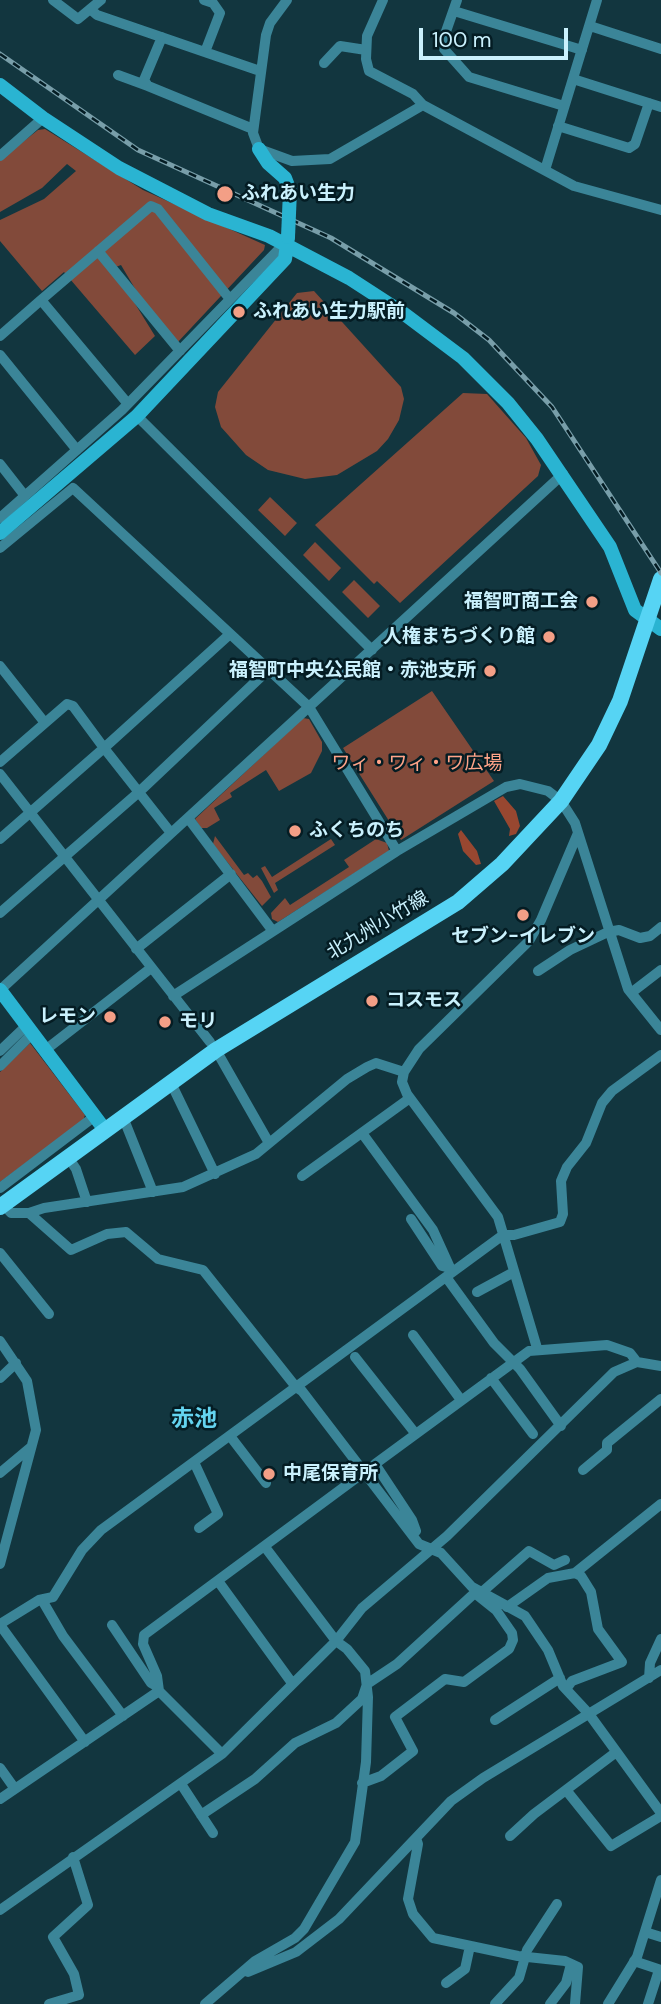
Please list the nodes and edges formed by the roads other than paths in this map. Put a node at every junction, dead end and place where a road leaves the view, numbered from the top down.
1 (53, 0) edge
2 (101, 0) edge
3 (204, 0) edge
4 (286, 0) edge
5 (383, 0) edge
6 (597, 0) edge
7 (455, 5) edge
8 (90, 9) junction
9 (590, 26) junction
10 (162, 37) junction
11 (661, 49) edge
12 (366, 50) junction
13 (582, 50) junction
14 (205, 52) junction
15 (324, 62) dead end
16 (260, 71) junction
17 (118, 75) dead end
18 (573, 79) junction
19 (0, 85) edge
20 (148, 86) junction
21 (649, 103) junction
22 (423, 104) junction
23 (564, 106) junction
24 (661, 107) edge
25 (43, 118) junction
26 (558, 126) junction
27 (253, 130) junction
28 (259, 149) junction
29 (0, 156) edge
30 (545, 170) junction
31 (661, 210) edge
32 (287, 242) junction
33 (98, 251) junction
34 (229, 298) junction
35 (41, 300) junction
36 (0, 335) edge
37 (180, 351) junction
38 (0, 355) edge
39 (133, 410) junction
40 (77, 450) junction
41 (0, 464) edge
42 (563, 474) junction
43 (26, 496) junction
44 (0, 518) edge
45 (0, 533) edge
46 (0, 548) edge
47 (661, 579) edge
48 (655, 624) edge
49 (230, 634) junction
50 (372, 650) junction
51 (0, 666) edge
52 (268, 670) junction
53 (310, 707) junction
54 (45, 723) junction
55 (104, 747) junction
56 (0, 762) edge
57 (0, 774) edge
58 (139, 792) junction
59 (561, 801) junction
60 (31, 813) junction
61 (188, 818) junction
62 (172, 833) junction
63 (578, 834) junction
64 (0, 839) edge
65 (397, 851) junction
66 (65, 856) junction
67 (231, 874) junction
68 (99, 900) junction
69 (0, 913) edge
70 (661, 927) edge
71 (272, 930) junction
72 (608, 932) junction
73 (136, 949) junction
74 (151, 968) junction
75 (661, 970) edge
76 (538, 971) dead end
77 (0, 990) edge
78 (631, 993) junction
79 (173, 996) junction
80 (659, 1022) edge
81 (29, 1030) junction
82 (213, 1046) junction
83 (0, 1051) edge
84 (44, 1051) junction
85 (661, 1055) edge
86 (0, 1066) edge
87 (404, 1072) junction
88 (171, 1083) junction
89 (410, 1098) junction
90 (94, 1116) junction
91 (123, 1117) junction
92 (105, 1130) junction
93 (362, 1133) junction
94 (269, 1143) junction
95 (68, 1157) junction
96 (215, 1174) junction
97 (302, 1176) dead end
98 (0, 1188) edge
99 (153, 1192) junction
100 (87, 1202) junction
101 (2, 1205) edge
102 (29, 1213) junction
103 (411, 1219) dead end
104 (503, 1235) junction
105 (0, 1253) edge
106 (449, 1272) junction
107 (514, 1272) junction
108 (477, 1292) dead end
109 (49, 1314) dead end
110 (413, 1335) dead end
111 (0, 1342) edge
112 (537, 1348) junction
113 (355, 1357) dead end
114 (514, 1362) junction
115 (637, 1362) junction
116 (16, 1363) junction
117 (660, 1368) edge
118 (0, 1378) edge
119 (491, 1378) junction
120 (296, 1387) junction
121 (661, 1399) edge
122 (461, 1400) junction
123 (561, 1426) junction
124 (415, 1433) junction
125 (533, 1434) dead end
126 (230, 1436) junction
127 (31, 1447) junction
128 (194, 1462) junction
129 (583, 1470) dead end
130 (363, 1472) junction
131 (0, 1473) edge
132 (266, 1483) dead end
133 (661, 1504) edge
134 (198, 1528) dead end
135 (412, 1535) junction
136 (265, 1547) junction
137 (430, 1550) junction
138 (565, 1560) dead end
139 (0, 1564) edge
140 (575, 1573) junction
141 (218, 1581) junction
142 (479, 1592) junction
143 (42, 1600) junction
144 (507, 1606) junction
145 (0, 1624) edge
146 (112, 1625) dead end
147 (661, 1639) edge
148 (336, 1641) junction
149 (661, 1670) edge
150 (560, 1678) junction
151 (649, 1678) junction
152 (292, 1683) junction
153 (367, 1684) junction
154 (158, 1689) junction
155 (566, 1689) junction
156 (589, 1714) junction
157 (123, 1716) junction
158 (495, 1720) dead end
159 (85, 1742) junction
160 (615, 1753) junction
161 (222, 1754) junction
162 (0, 1768) edge
163 (362, 1783) junction
164 (180, 1784) junction
165 (15, 1789) junction
166 (566, 1790) junction
167 (0, 1799) edge
168 (201, 1815) junction
169 (661, 1815) edge
170 (213, 1833) dead end
171 (510, 1836) dead end
172 (416, 1838) junction
173 (73, 1857) junction
174 (661, 1880) edge
175 (557, 1904) dead end
176 (0, 1910) edge
177 (645, 1932) junction
178 (661, 1937) edge
179 (470, 1947) junction
180 (524, 1956) junction
181 (634, 1961) junction
182 (571, 1964) junction
183 (660, 1970) edge
184 (239, 1975) junction
185 (446, 1983) dead end
186 (208, 2003) edge
187 (49, 2004) edge
188 (495, 2004) edge
189 (550, 2004) edge
190 (575, 2004) edge
191 (608, 2004) edge
192 (648, 2004) edge

1 - 8 street
2 - 8 street
3 - 14 street
4 - 16 street
5 - 12 street
6 - 9 street
7 - 13 street
7 - 23 street
8 - 10 street
9 - 11 street
9 - 13 street
10 - 14 street
10 - 20 street
12 - 15 street
12 - 22 street
13 - 18 street
14 - 16 street
16 - 27 street
17 - 20 street
18 - 21 street
18 - 23 street
19 - 25 street
20 - 27 street
21 - 24 street
21 - 26 street
22 - 28 street
22 - 30 street
23 - 26 street
25 - 29 street
25 - 32 street
26 - 30 street
27 - 28 street
28 - 32 street, bridge
30 - 31 street
32 - 34 street
32 - 39 street
32 - 42 street
33 - 34 street
33 - 35 street
33 - 37 street
34 - 37 street
35 - 36 street
35 - 39 street
37 - 39 street
38 - 40 street
39 - 40 street
39 - 45 street
39 - 50 street
40 - 43 street
41 - 43 street
42 - 48 street
42 - 50 street
43 - 44 street
46 - 49 street
47 - 48 main road, 北九州小竹線
48 - 59 main road, 北九州小竹線
49 - 52 street
49 - 55 street
50 - 53 street
51 - 54 street
52 - 53 street
52 - 58 street
53 - 61 street
53 - 65 street
54 - 55 street
54 - 56 street
55 - 58 street
55 - 60 street
57 - 60 street
58 - 62 street
58 - 66 street
59 - 63 street
59 - 65 street
59 - 82 main road, 北九州小竹線
60 - 64 street
60 - 66 street
61 - 62 street
61 - 67 street
62 - 68 street
63 - 72 street
63 - 87 street
65 - 71 street
66 - 68 street
66 - 69 street
67 - 71 street
67 - 73 street
68 - 73 street
68 - 77 street
70 - 72 street
71 - 79 street
72 - 76 street
72 - 78 street
73 - 74 street
74 - 79 street
74 - 84 street
75 - 78 street
77 - 81 street
78 - 80 street
79 - 82 street
81 - 83 street
81 - 84 street
81 - 86 street
82 - 88 main road, 北九州小竹線
82 - 94 street
84 - 90 street
85 - 104 street
87 - 89 street
87 - 94 street
88 - 91 main road, 北九州小竹線
88 - 96 street
89 - 93 street
89 - 104 street
90 - 92 street
90 - 98 street
91 - 92 main road, 北九州小竹線
91 - 99 street
92 - 95 main road, 北九州小竹線
93 - 97 street
93 - 106 street
94 - 96 street
95 - 100 street
95 - 101 main road, 北九州小竹線
96 - 99 street
99 - 100 street
100 - 102 street
101 - 102 street
102 - 120 street
103 - 106 street
104 - 106 street
104 - 107 street
105 - 109 street
106 - 114 street
106 - 120 street
107 - 108 street
107 - 112 street
110 - 122 street
111 - 116 street
112 - 114 street
112 - 115 street
113 - 124 street
114 - 119 street
114 - 123 street
115 - 117 street
115 - 123 street
116 - 118 street
116 - 127 street
119 - 122 street
119 - 125 street
120 - 126 street
120 - 130 street
121 - 129 street
122 - 124 street
123 - 137 street
124 - 135 street
126 - 128 street
126 - 132 street
127 - 131 street
127 - 139 street
128 - 134 street
128 - 143 street
130 - 135 street
130 - 136 street
133 - 140 street
135 - 137 street
136 - 141 street
136 - 148 street
137 - 142 street
137 - 148 street
138 - 142 street
140 - 144 street
140 - 155 street
141 - 152 street
141 - 154 street
142 - 144 street
142 - 153 street
142 - 163 street
143 - 145 street
143 - 157 street
144 - 150 street
145 - 159 street
146 - 154 street
147 - 151 street
148 - 152 street
148 - 153 street
149 - 151 street
150 - 155 street
150 - 158 street
151 - 156 street
152 - 161 street
153 - 163 street
153 - 168 street
154 - 157 street
154 - 161 street
155 - 156 street
156 - 160 street
156 - 172 street
157 - 159 street
159 - 165 street
160 - 166 street
160 - 169 street
161 - 164 street
162 - 165 street
163 - 184 street
164 - 168 street
164 - 173 street
165 - 167 street
166 - 169 street
166 - 171 street
168 - 170 street
172 - 179 street
172 - 184 street
173 - 176 street
173 - 187 street
174 - 177 street
175 - 180 street
177 - 178 street
177 - 181 street
179 - 180 street
179 - 185 street
180 - 182 street
180 - 188 street
181 - 183 street
181 - 191 street
182 - 189 street
182 - 190 street
183 - 192 street
184 - 186 street

